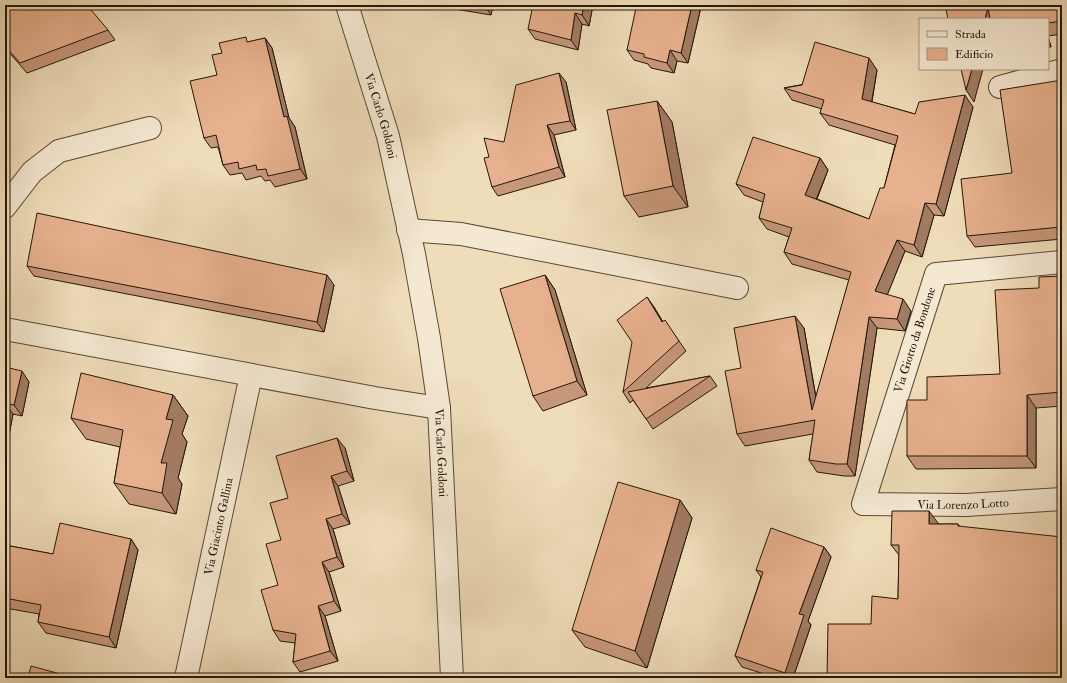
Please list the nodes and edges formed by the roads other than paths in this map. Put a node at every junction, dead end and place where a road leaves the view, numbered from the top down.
1 (347, 5) edge
2 (1062, 70) edge
3 (1000, 87) dead end
4 (150, 128) dead end
5 (5, 207) edge
6 (408, 230) junction
7 (1062, 262) edge
8 (737, 288) dead end
9 (5, 329) edge
10 (251, 375) junction
11 (439, 408) junction
12 (1062, 499) edge
13 (863, 504) joint
14 (186, 678) edge
15 (452, 678) edge

1 - 6 street, Via Carlo Goldoni
2 - 3 street
4 - 5 street
6 - 8 street
6 - 11 street, Via Carlo Goldoni
7 - 13 street, Via Giotto da Bondone
9 - 10 street
10 - 11 street
10 - 14 street, Via Giacinto Gallina
11 - 15 street, Via Carlo Goldoni
12 - 13 street, Via Lorenzo Lotto

